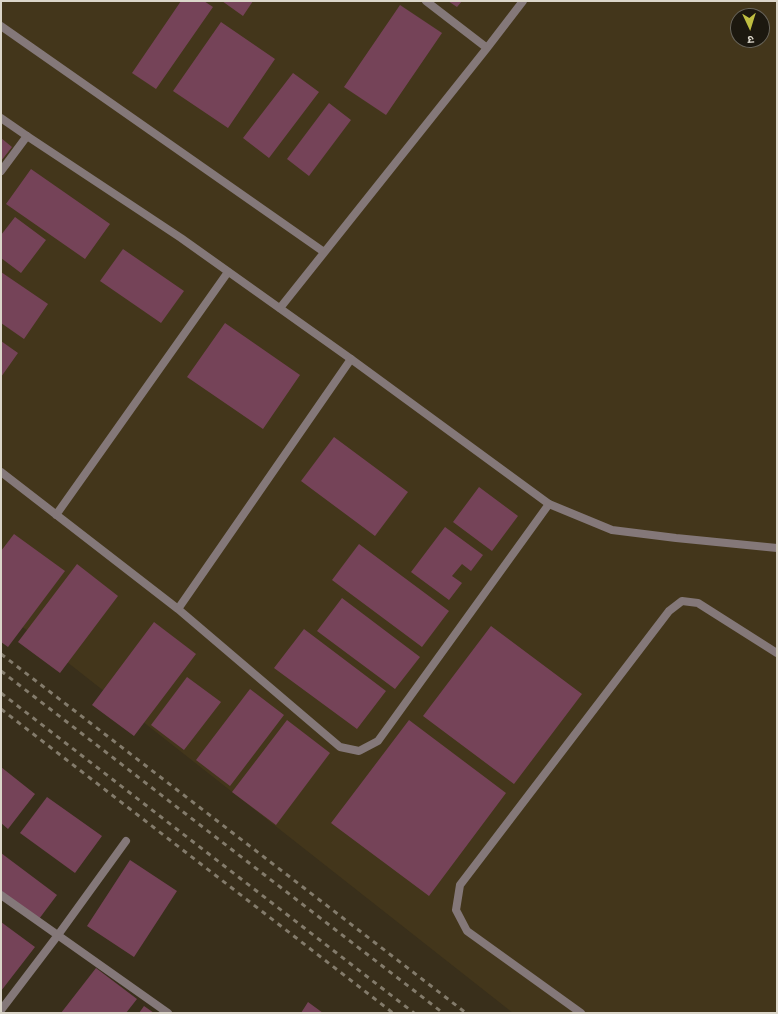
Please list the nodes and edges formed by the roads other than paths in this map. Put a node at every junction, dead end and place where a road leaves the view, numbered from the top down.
1 (426, 1) edge
2 (523, 1) edge
3 (1, 26) edge
4 (487, 48) junction
5 (1, 118) edge
6 (27, 136) junction
7 (1, 171) edge
8 (324, 252) junction
9 (228, 272) junction
10 (280, 308) junction
11 (351, 359) junction
12 (1, 472) edge
13 (549, 504) junction
14 (56, 515) junction
15 (777, 548) edge
16 (178, 609) junction
17 (777, 653) edge
18 (126, 841) dead end
19 (1, 895) edge
20 (58, 935) junction
21 (1, 1010) edge
22 (168, 1013) edge
23 (581, 1013) edge

1 - 4 street
2 - 4 street
3 - 8 street
4 - 8 street
5 - 6 street
6 - 7 street
6 - 9 street
8 - 10 street
9 - 10 street
9 - 14 street
10 - 11 street
11 - 13 street
11 - 16 street
12 - 14 street
13 - 15 street
13 - 16 street
14 - 16 street
17 - 23 street
18 - 20 street
19 - 20 street
20 - 21 street
20 - 22 street

